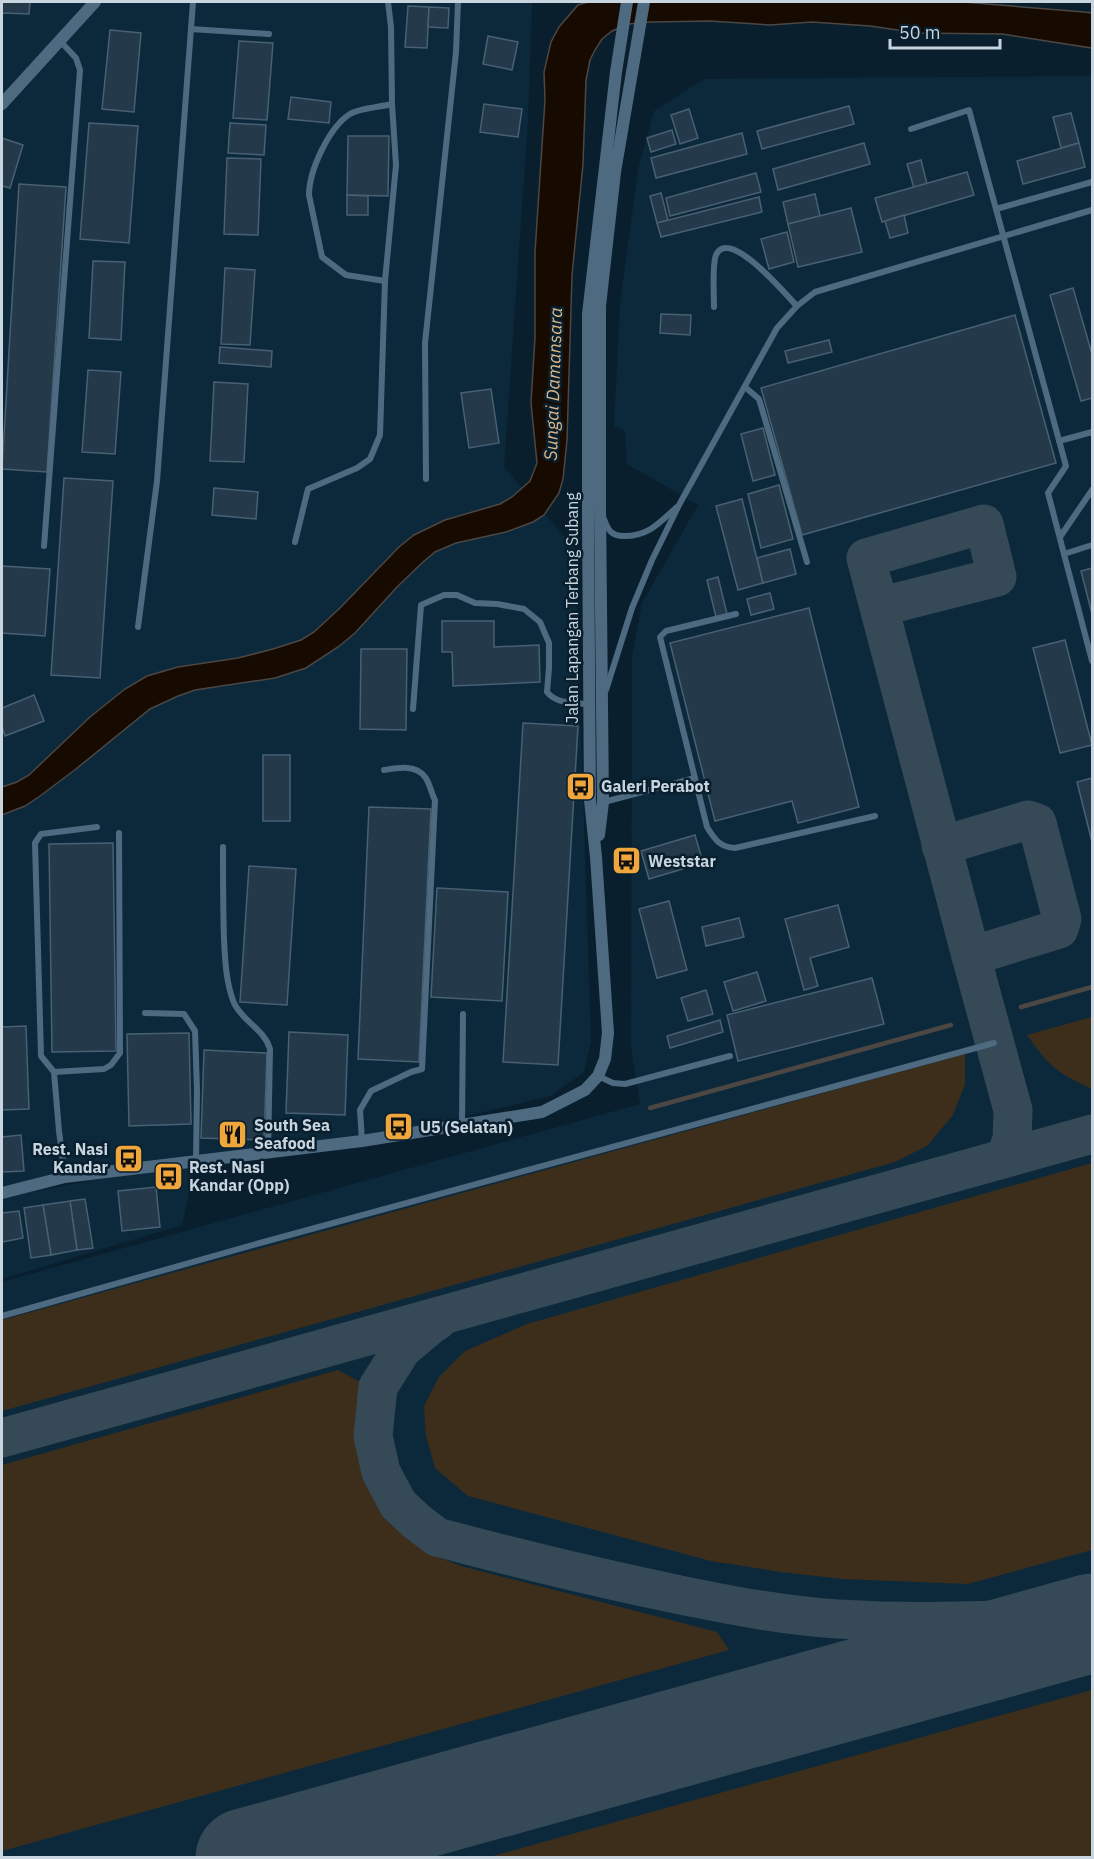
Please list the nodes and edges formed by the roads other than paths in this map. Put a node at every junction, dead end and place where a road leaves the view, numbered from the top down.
1 (95, 2) edge
2 (193, 2) edge
3 (388, 2) edge
4 (458, 2) edge
5 (627, 2) edge
6 (644, 2) edge
7 (191, 29) junction
8 (269, 34) dead end
9 (59, 41) junction
10 (2, 104) edge
11 (392, 104) junction
12 (911, 129) dead end
13 (1092, 182) edge
14 (996, 209) junction
15 (1092, 210) edge
16 (1004, 236) junction
17 (385, 281) junction
18 (797, 306) junction
19 (714, 307) dead end
20 (745, 387) junction
21 (1092, 432) edge
22 (1059, 441) junction
23 (426, 479) dead end
24 (1092, 490) edge
25 (679, 505) junction
26 (600, 507) junction
27 (1060, 537) junction
28 (295, 542) dead end
29 (44, 546) dead end
30 (1092, 546) edge
31 (1064, 554) junction
32 (807, 562) dead end
33 (736, 614) dead end
34 (138, 627) dead end
35 (1092, 661) edge
36 (603, 699) junction
37 (589, 705) junction
38 (413, 709) dead end
39 (384, 770) dead end
40 (695, 778) junction
41 (603, 802) junction
42 (875, 816) dead end
43 (97, 827) dead end
44 (119, 833) dead end
45 (223, 847) dead end
46 (596, 857) junction
47 (145, 1013) dead end
48 (463, 1014) dead end
49 (994, 1043) dead end
50 (730, 1056) dead end
51 (54, 1072) junction
52 (598, 1076) junction
53 (462, 1125) junction
54 (362, 1141) junction
55 (268, 1153) junction
56 (195, 1161) junction
57 (65, 1177) junction
58 (2, 1193) edge
59 (2, 1316) edge

1 - 9 street
2 - 7 lane
3 - 11 lane
4 - 23 lane
5 - 37 street, Jalan Lapangan Terbang Subang
6 - 26 street, Jalan Lapangan Terbang Subang
7 - 8 lane
7 - 34 lane
9 - 10 street
9 - 29 lane
11 - 17 lane
11 - 17 lane
12 - 14 lane
13 - 14 lane
14 - 16 lane
15 - 16 lane, Jalan Lapangan Terbang Subang
16 - 18 lane, Jalan Lapangan Terbang Subang
16 - 22 lane
17 - 28 lane
18 - 19 lane
18 - 20 lane, Jalan Lapangan Terbang Subang
20 - 25 lane, Jalan Lapangan Terbang Subang
20 - 32 lane
21 - 22 lane
22 - 27 lane
24 - 27 lane
25 - 26 lane
25 - 36 lane, Jalan Lapangan Terbang Subang
26 - 36 street, Jalan Lapangan Terbang Subang
27 - 31 lane
30 - 31 lane
31 - 35 lane
33 - 40 lane
36 - 41 street, Jalan Lapangan Terbang Subang
37 - 38 lane
37 - 46 street, Jalan Lapangan Terbang Subang
39 - 54 lane
40 - 41 lane
40 - 42 lane
41 - 46 street, Jalan Lapangan Terbang Subang
43 - 51 lane
44 - 51 lane
45 - 55 lane
46 - 52 street, Jalan Lapangan Terbang Subang
47 - 56 lane
48 - 53 lane
49 - 59 lane
50 - 52 lane
51 - 57 lane
52 - 53 street
53 - 54 street
54 - 55 street
55 - 56 street
56 - 57 street
57 - 58 street

